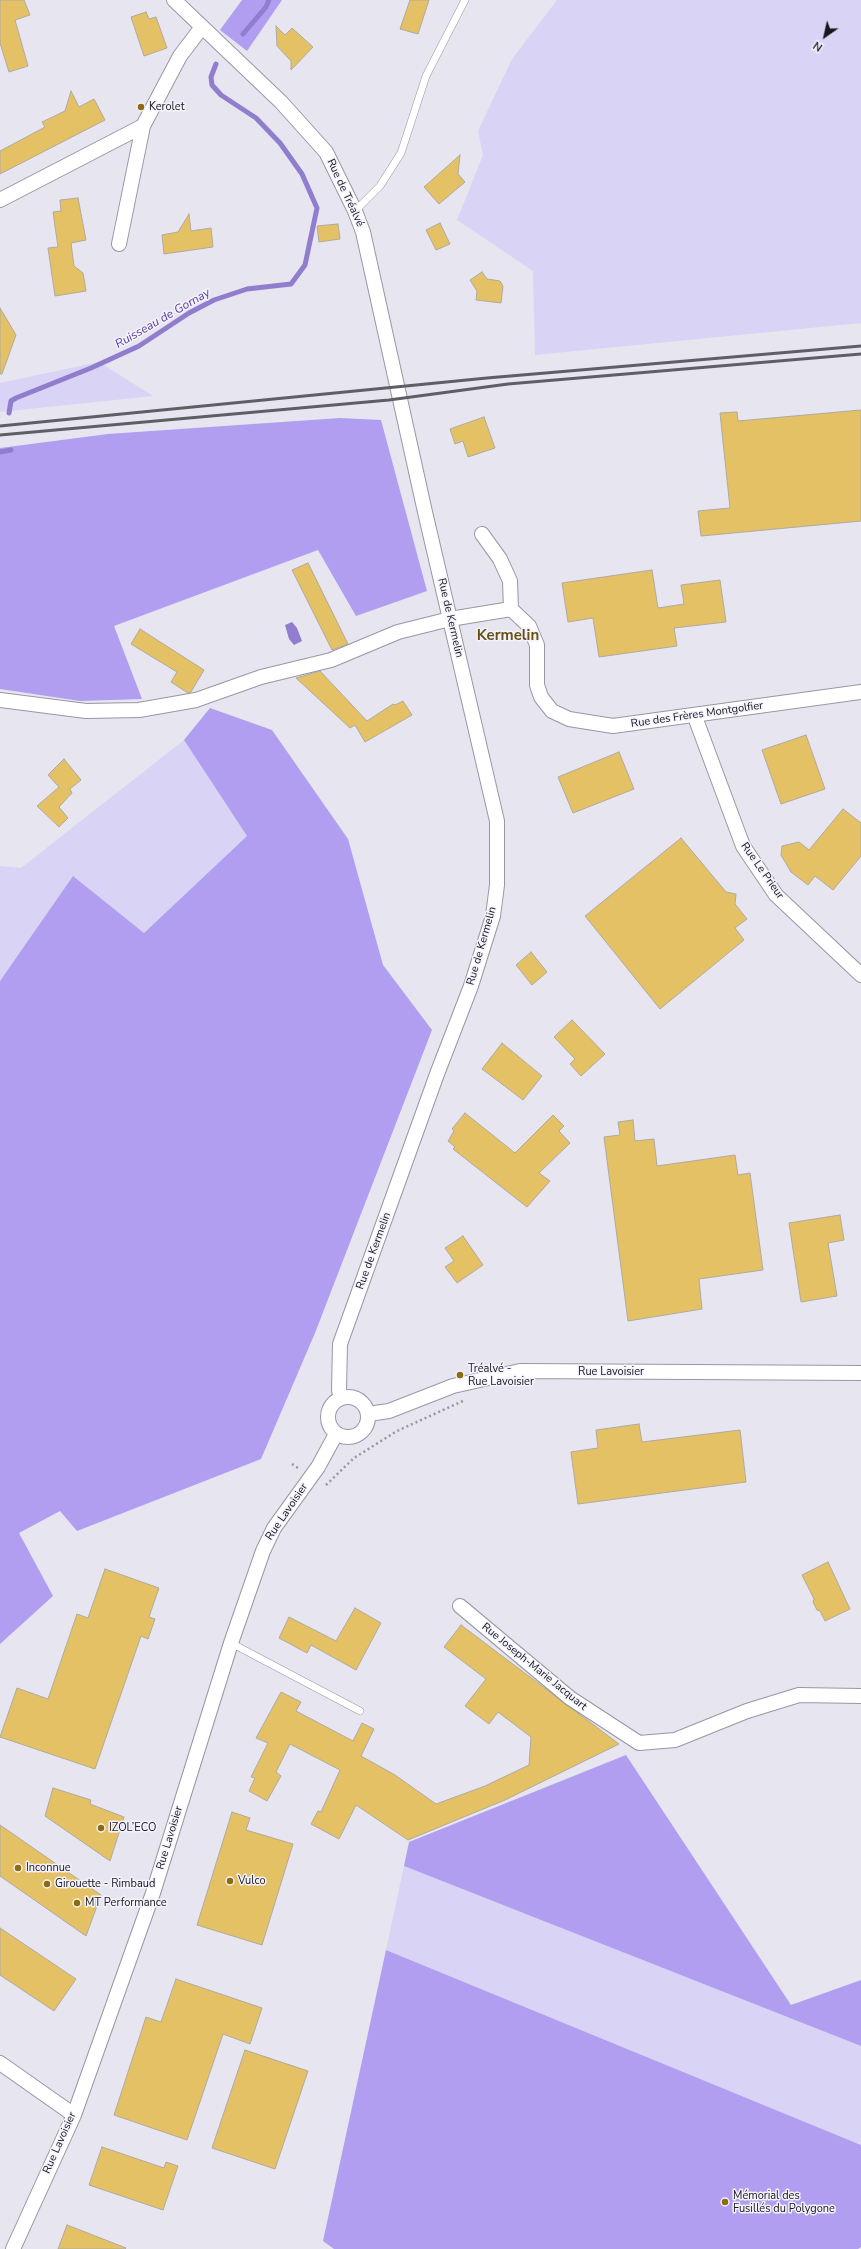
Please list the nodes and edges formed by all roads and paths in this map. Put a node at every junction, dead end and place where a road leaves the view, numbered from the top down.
1 (174, 0) edge
2 (465, 0) edge
3 (202, 27) junction
4 (143, 126) junction
5 (0, 200) edge
6 (355, 210) junction
7 (119, 244) dead end
8 (402, 410) joint
9 (482, 534) dead end
10 (511, 609) junction
11 (450, 619) junction
12 (861, 692) edge
13 (0, 700) edge
14 (695, 717) junction
15 (861, 976) edge
16 (861, 1373) edge
17 (463, 1384) junction
18 (341, 1398) junction
19 (368, 1414) junction
20 (336, 1434) junction
21 (326, 1485) dead end
22 (460, 1606) dead end
23 (231, 1643) junction
24 (861, 1696) edge
25 (360, 1711) dead end
26 (0, 2063) edge
27 (74, 2115) junction
28 (12, 2249) edge

1 - 3 street, Rue de Tréalvé
2 - 6 lane
3 - 4 street
3 - 6 street, Rue de Tréalvé
4 - 5 street
4 - 7 street
6 - 8 street, Rue de Tréalvé
8 - 11 street, Rue de Kermelin
9 - 10 street
10 - 11 street
10 - 14 street, Rue des Frères Montgolfier
11 - 13 street
11 - 18 street, Rue de Kermelin
12 - 14 street, Rue des Frères Montgolfier
14 - 15 street, Rue Le Prieur
16 - 17 street, Rue Lavoisier
17 - 19 street, Rue Lavoisier
17 - 21 path
18 - 19 street
18 - 20 street
19 - 20 street
20 - 23 street, Rue Lavoisier
22 - 24 street, Rue Joseph-Marie Jacquart
23 - 25 lane
23 - 27 street, Rue Lavoisier
26 - 27 street
27 - 28 street, Rue Lavoisier

